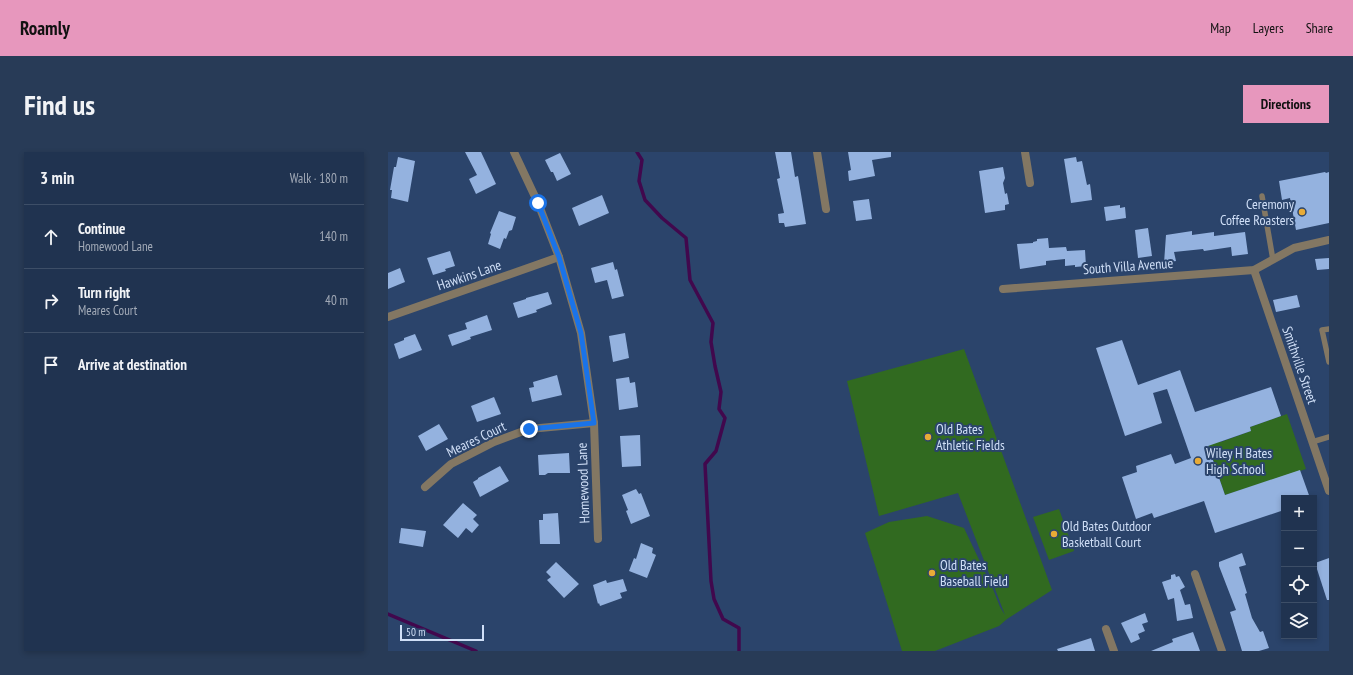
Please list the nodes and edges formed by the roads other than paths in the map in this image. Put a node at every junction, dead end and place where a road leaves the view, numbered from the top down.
1 (514, 152) edge
2 (817, 152) edge
3 (1025, 152) edge
4 (1030, 183) dead end
5 (1262, 196) dead end
6 (826, 209) dead end
7 (1329, 240) edge
8 (559, 257) junction
9 (1273, 260) junction
10 (1254, 270) junction
11 (1003, 289) dead end
12 (388, 317) edge
13 (1329, 329) edge
14 (1329, 362) edge
15 (594, 423) junction
16 (1329, 437) edge
17 (1312, 442) junction
18 (425, 487) dead end
19 (1329, 491) edge
20 (598, 539) dead end
21 (1195, 574) dead end
22 (1106, 629) dead end
23 (1114, 651) edge
24 (1222, 651) edge

1 - 8 street, Homewood Lane
2 - 6 street
3 - 4 street
5 - 9 lane
7 - 9 street
8 - 12 street, Hawkins Lane
8 - 15 street, Homewood Lane
9 - 10 street
10 - 11 street, South Villa Avenue
10 - 17 street, Smithville Street
13 - 14 lane
15 - 18 street, Meares Court
15 - 20 street, Homewood Lane
16 - 17 lane
17 - 19 street, Smithville Street
21 - 24 street
22 - 23 street

